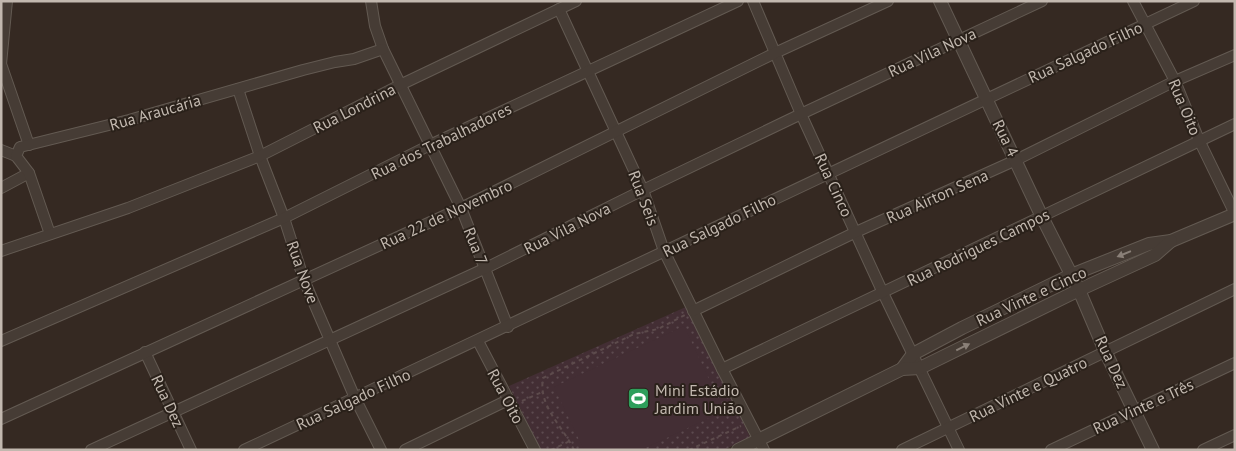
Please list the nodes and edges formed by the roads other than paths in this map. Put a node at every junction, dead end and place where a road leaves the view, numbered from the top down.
1 (7, 1) edge
2 (371, 1) edge
3 (576, 1) edge
4 (738, 1) edge
5 (753, 1) edge
6 (888, 1) edge
7 (940, 1) edge
8 (1042, 1) edge
9 (1132, 1) edge
10 (1194, 1) edge
11 (559, 9) junction
12 (1144, 24) junction
13 (959, 40) junction
14 (382, 49) junction
15 (775, 53) junction
16 (1235, 55) edge
17 (589, 72) junction
18 (1175, 81) junction
19 (400, 85) junction
20 (238, 89) junction
21 (986, 98) junction
22 (801, 114) junction
23 (1235, 124) edge
24 (615, 132) junction
25 (1199, 140) junction
26 (29, 145) junction
27 (430, 145) junction
28 (1, 150) edge
29 (16, 156) junction
30 (260, 156) junction
31 (1016, 160) junction
32 (828, 172) junction
33 (29, 173) junction
34 (1, 188) edge
35 (643, 190) junction
36 (461, 208) junction
37 (1235, 214) edge
38 (1042, 217) junction
39 (284, 218) junction
40 (856, 232) junction
41 (50, 234) junction
42 (1171, 241) junction
43 (1, 251) edge
44 (664, 251) junction
45 (486, 268) junction
46 (1071, 275) junction
47 (304, 280) junction
48 (1235, 289) edge
49 (1079, 290) junction
50 (884, 293) junction
51 (692, 311) junction
52 (508, 327) junction
53 (330, 340) junction
54 (1, 341) edge
55 (478, 341) junction
56 (1105, 351) junction
57 (145, 352) junction
58 (913, 354) junction
59 (1235, 363) edge
60 (920, 368) junction
61 (722, 369) junction
62 (902, 369) junction
63 (355, 398) junction
64 (509, 403) junction
65 (1135, 410) junction
66 (173, 412) junction
67 (1, 419) edge
68 (948, 428) junction
69 (1235, 435) edge
70 (762, 444) edge
71 (90, 450) edge
72 (191, 450) edge
73 (244, 450) edge
74 (381, 450) edge
75 (406, 450) edge
76 (535, 450) edge
77 (738, 450) edge
78 (902, 450) edge
79 (959, 450) edge
80 (1051, 450) edge
81 (1152, 450) edge
82 (1202, 450) edge

1 - 26 street
2 - 14 street, Rua 7
3 - 11 street, Rua Londrina
4 - 17 street, Rua dos Trabalhadores
5 - 15 street, Rua Cinco
6 - 15 street, Rua 22 de Novembro
7 - 13 street, Rua 4
8 - 13 street, Rua Vila Nova
9 - 12 street, Rua Oito
10 - 12 street, Rua Salgado Filho
11 - 17 street, Rua Seis
11 - 19 street, Rua Londrina
12 - 18 street, Rua Oito
12 - 21 street, Rua Salgado Filho
13 - 21 street, Rua 4
13 - 22 street, Rua Vila Nova
14 - 19 street, Rua 7
14 - 20 street, Rua Araucária
15 - 22 street, Rua Cinco
15 - 24 street, Rua 22 de Novembro
16 - 18 street, Rua Airton Sena
17 - 24 street, Rua Seis
17 - 27 street, Rua dos Trabalhadores
18 - 25 street, Rua Oito
18 - 31 street, Rua Airton Sena
19 - 27 street, Rua 7
19 - 30 street, Rua Londrina
20 - 26 street, Rua Araucária
20 - 30 street, Rua Nove
21 - 31 street, Rua 4
21 - 32 street, Rua Salgado Filho
22 - 32 street, Rua Cinco
22 - 35 street, Rua Vila Nova
23 - 25 street, Rua Rodrigues Campos
24 - 35 street, Rua Seis
24 - 36 street, Rua 22 de Novembro
25 - 37 street, Rua Oito
25 - 38 street, Rua Rodrigues Campos
26 - 29 street, Rua Araucária
27 - 36 street, Rua 7
27 - 39 street, Rua dos Trabalhadores
28 - 29 street
29 - 33 street
30 - 39 street, Rua Nove
30 - 41 street, Rua Londrina
31 - 38 street, Rua 4
31 - 40 street, Rua Airton Sena
32 - 40 street, Rua Cinco
32 - 44 street, Rua Salgado Filho
33 - 34 street
33 - 41 street
35 - 44 street, Rua Seis
35 - 45 street, Rua Vila Nova
36 - 45 street, Rua 7
36 - 47 street, Rua 22 de Novembro
37 - 42 street, Rua Vinte e Cinco
38 - 46 street, Rua 4
38 - 50 street, Rua Rodrigues Campos
39 - 47 street, Rua Nove
39 - 54 street, Rua dos Trabalhadores
40 - 50 street, Rua Cinco
40 - 51 street, Rua Airton Sena
41 - 43 street, Rua Londrina
42 -> 46 street, Rua Vinte e Cinco
42 - 49 street, Rua Vinte e Cinco
44 - 51 street, Rua Seis
44 - 52 street, Rua Salgado Filho
45 - 52 street, Rua 7
45 - 53 street, Rua Vila Nova
46 - 49 street, Rua Dez
46 - 58 street, Rua Vinte e Cinco
47 - 53 street, Rua Nove
47 - 57 street, Rua 22 de Novembro
48 - 56 street, Rua Vinte e Quatro
49 - 56 street, Rua Dez
60 -> 49 street, Rua Vinte e Cinco
50 - 58 street, Rua Cinco
50 - 61 street, Rua Rodrigues Campos
51 - 61 street, Rua Seis
52 - 55 street, Rua Salgado Filho
53 - 63 street, Rua Nove
53 - 66 street, Rua Vila Nova
55 - 63 street, Rua Salgado Filho
55 - 64 street, Rua Oito
56 - 65 street, Rua Dez
56 - 68 street, Rua Vinte e Quatro
57 - 66 street, Rua Dez
57 - 67 street, Rua 22 de Novembro
58 - 60 street, Rua Cinco
58 - 62 street, Rua Vinte e Cinco
59 - 65 street, Rua Vinte e Três
60 - 62 street, Rua Vinte e Cinco
60 - 68 street, Rua Cinco
61 - 70 street, Rua Seis
62 - 70 street, Rua Vinte e Cinco
63 - 73 street, Rua Salgado Filho
63 - 74 street, Rua Nove
64 - 75 street
64 - 76 street, Rua Oito
65 - 80 street, Rua Vinte e Três
65 - 81 street, Rua Dez
66 - 71 street, Rua Vila Nova
66 - 72 street, Rua Dez
68 - 78 street, Rua Vinte e Quatro
68 - 79 street, Rua Cinco
69 - 82 street
70 - 77 street, Rua Vinte e Cinco

